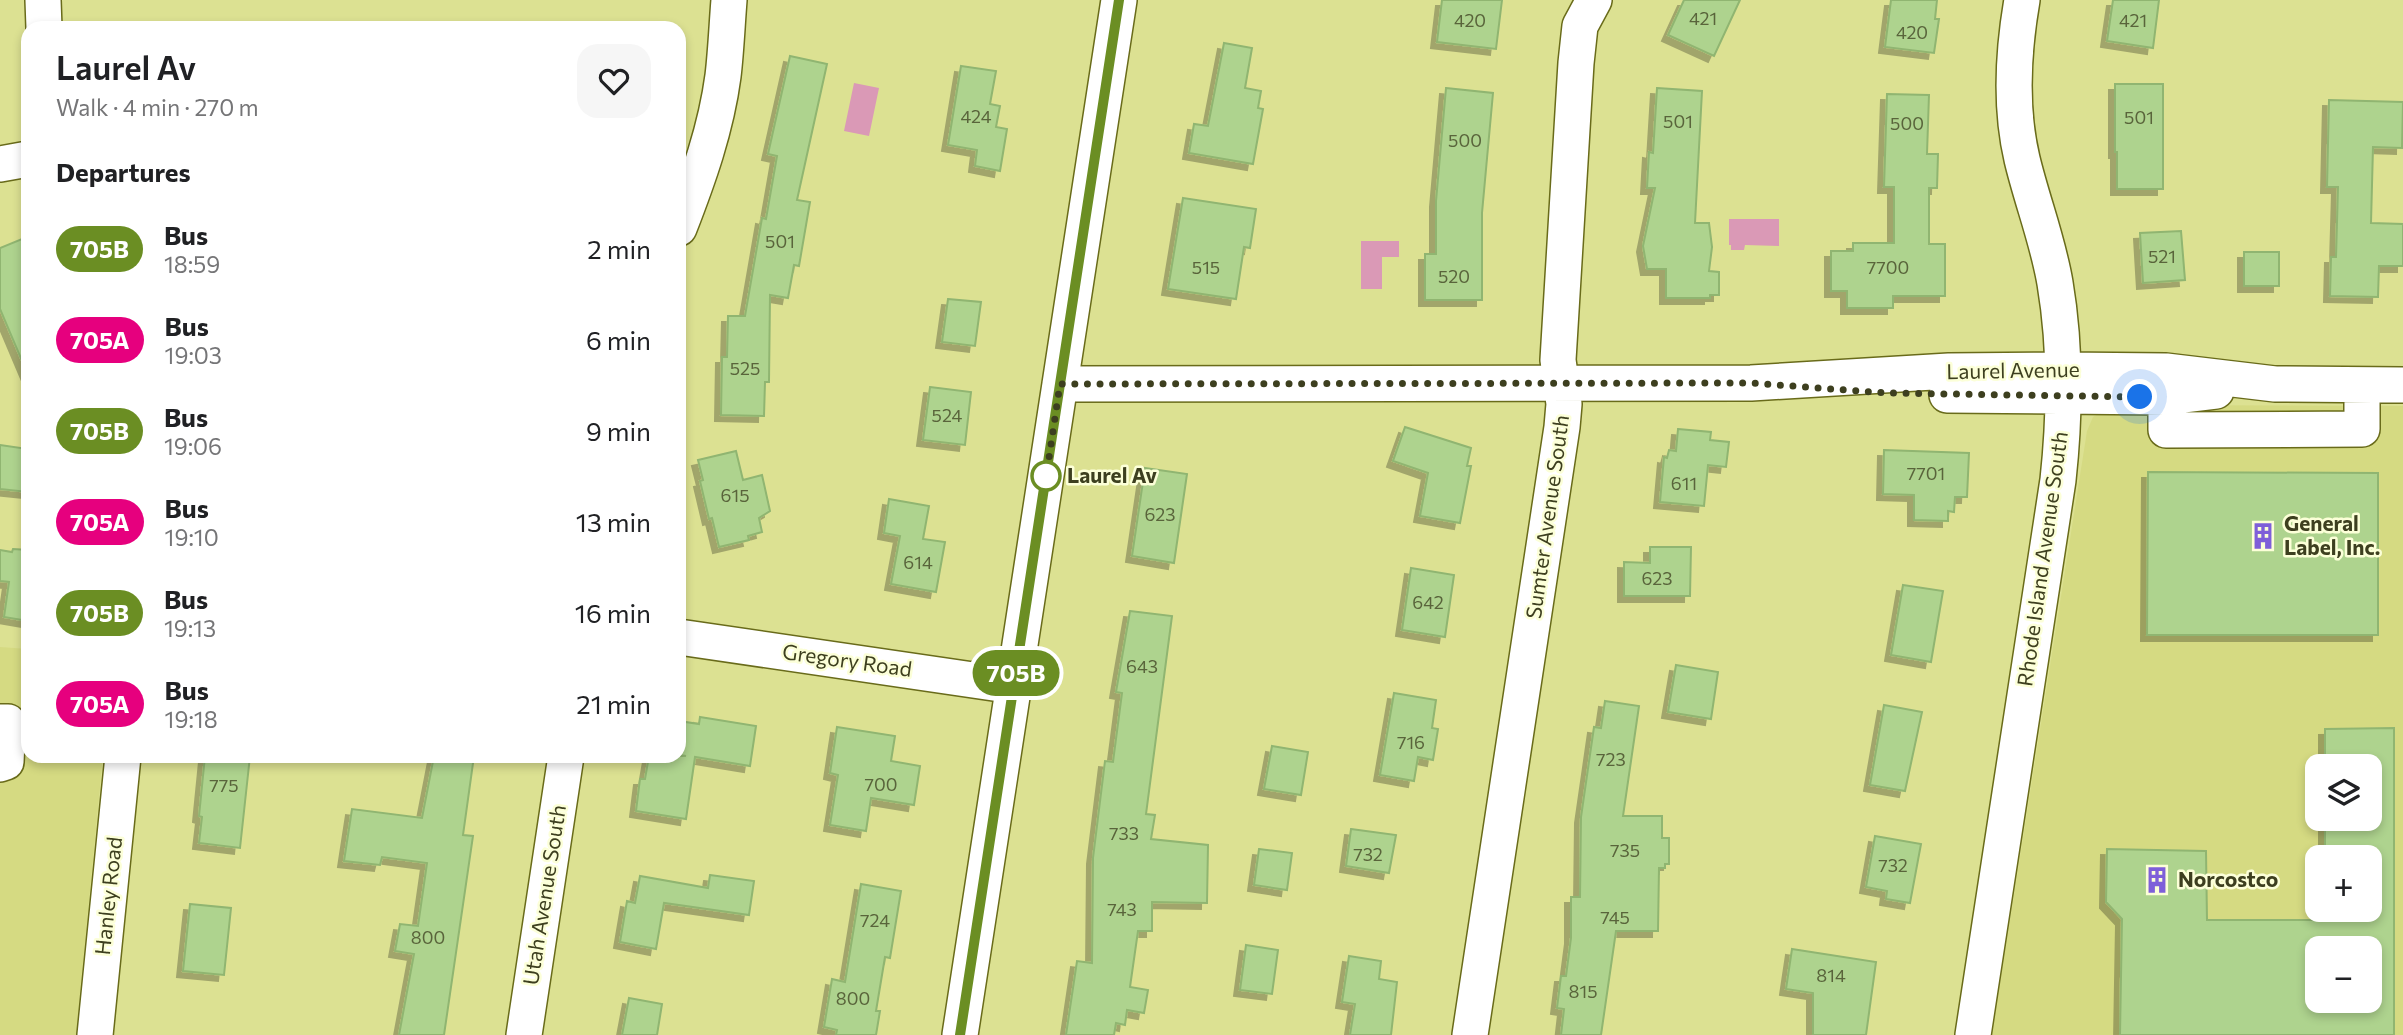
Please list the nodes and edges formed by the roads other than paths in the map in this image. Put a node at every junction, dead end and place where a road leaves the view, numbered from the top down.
1 (43, 0) edge
2 (729, 0) edge
3 (1119, 0) edge
4 (1594, 0) edge
5 (2022, 0) edge
6 (44, 21) edge
7 (21, 160) edge
8 (0, 164) edge
9 (686, 209) edge
10 (1562, 383) junction
11 (2063, 383) junction
12 (1060, 384) junction
13 (2275, 384) junction
14 (2362, 384) junction
15 (2403, 385) edge
16 (2166, 397) junction
17 (686, 637) edge
18 (1014, 686) junction
19 (0, 722) edge
20 (122, 763) edge
21 (565, 763) edge
22 (0, 764) edge
23 (95, 1035) edge
24 (524, 1035) edge
25 (960, 1035) edge
26 (1470, 1035) edge
27 (1973, 1035) edge

1 - 6 street
2 - 9 street
3 - 12 street
4 - 10 street, Sumter Avenue South
5 - 11 street, Rhode Island Avenue South
7 - 8 street
10 - 11 street, Laurel Avenue
10 - 12 street, Laurel Avenue
10 - 26 street, Sumter Avenue South
11 - 13 street, Laurel Avenue
11 - 16 street, Laurel Avenue
11 - 27 street, Rhode Island Avenue South
12 - 18 street
13 - 14 street, Laurel Avenue
13 - 16 street, Laurel Avenue
14 - 15 street, Laurel Avenue
14 - 16 street
17 - 18 street, Gregory Road
18 - 25 street
19 - 22 street
20 - 23 street, Hanley Road
21 - 24 street, Utah Avenue South

